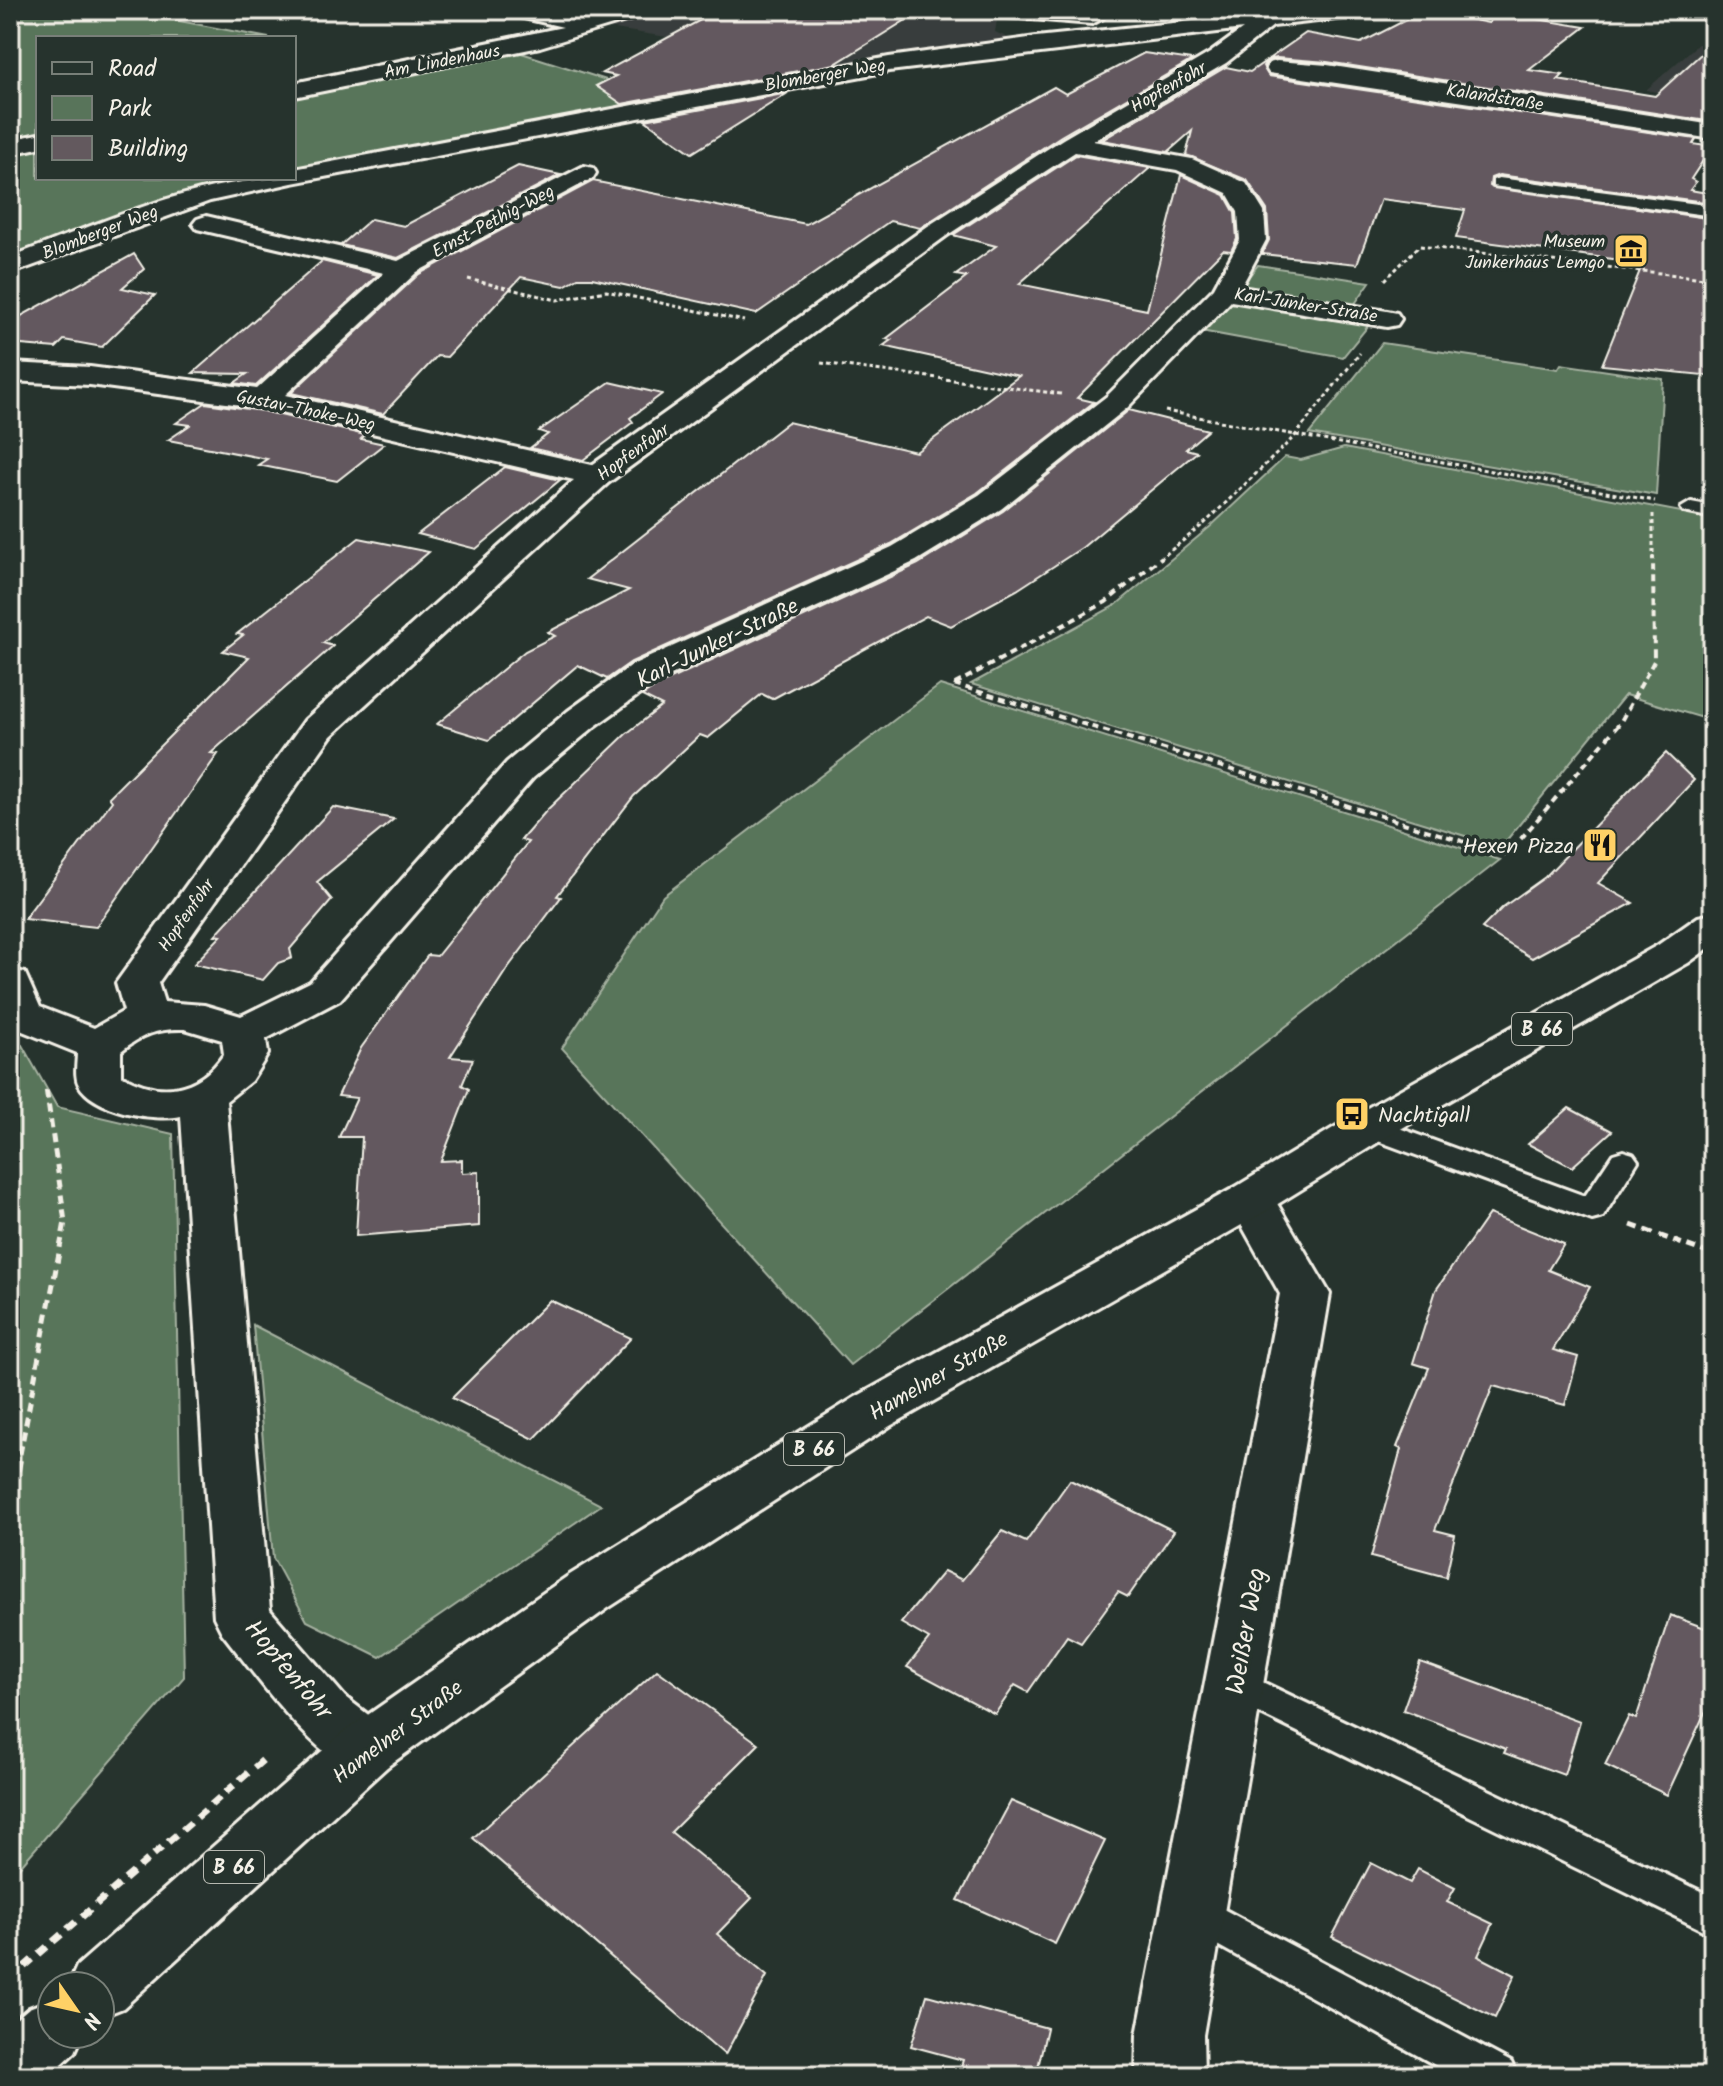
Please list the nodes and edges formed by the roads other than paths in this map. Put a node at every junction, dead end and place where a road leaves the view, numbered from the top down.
1 (514, 10) edge
2 (642, 10) edge
3 (994, 10) edge
4 (1194, 10) edge
5 (1362, 10) edge
6 (1265, 22) junction
7 (589, 27) junction
8 (1277, 68) dead end
9 (296, 90) edge
10 (1713, 132) edge
11 (36, 141) edge
12 (1071, 144) junction
13 (10, 147) edge
14 (584, 173) dead end
15 (296, 176) edge
16 (275, 180) edge
17 (1499, 183) dead end
18 (1713, 211) edge
19 (206, 224) dead end
20 (10, 266) edge
21 (406, 268) junction
22 (1225, 292) junction
23 (1375, 316) road end
24 (10, 372) edge
25 (264, 399) junction
26 (597, 476) junction
27 (1691, 508) road end
28 (1713, 512) edge
29 (1713, 926) edge
30 (10, 982) edge
31 (147, 1016) junction
32 (243, 1033) junction
33 (99, 1046) junction
34 (204, 1096) junction
35 (1369, 1127) junction
36 (1623, 1161) dead end
37 (1251, 1199) junction
38 (1235, 1684) junction
39 (346, 1731) junction
40 (1193, 1911) junction
41 (1713, 1917) edge
42 (116, 1970) edge
43 (36, 2044) edge
44 (10, 2068) edge
45 (1170, 2076) edge
46 (1496, 2076) edge

1 - 7 street
2 - 7 street, Am Lindenhaus
3 - 4 street
5 - 6 street, Blomberger Weg
6 - 12 street, Hopfenfohr
6 - 15 street, Blomberger Weg
7 - 9 street, Am Lindenhaus
8 - 10 street, Kalandstraße
11 - 13 street
12 - 22 street, Karl-Junker-Straße
12 - 26 street, Hopfenfohr
14 - 21 street, Ernst-Pethig-Weg
16 - 20 street, Blomberger Weg
17 - 18 lane
19 - 21 street
21 - 25 street, Ernst-Pethig-Weg
22 - 23 street, Karl-Junker-Straße
22 - 32 street, Karl-Junker-Straße
24 - 25 street, Gustav-Thoke-Weg
25 - 26 street, Gustav-Thoke-Weg
26 - 31 street, Hopfenfohr
27 - 28 lane
29 - 35 street, Hamelner Straße / B 66
30 - 33 street
31 - 32 street
31 - 33 street
32 - 34 street
33 - 34 street
34 - 39 street, Hopfenfohr
35 - 36 lane
35 - 37 street, Hamelner Straße / B 66
37 - 38 street, Weißer Weg
37 - 39 street, Hamelner Straße / B 66
38 - 40 street, Weißer Weg
38 - 41 lane
39 - 42 street, Hamelner Straße / B 66
40 - 45 street, Weißer Weg
40 - 46 lane
43 - 44 street

